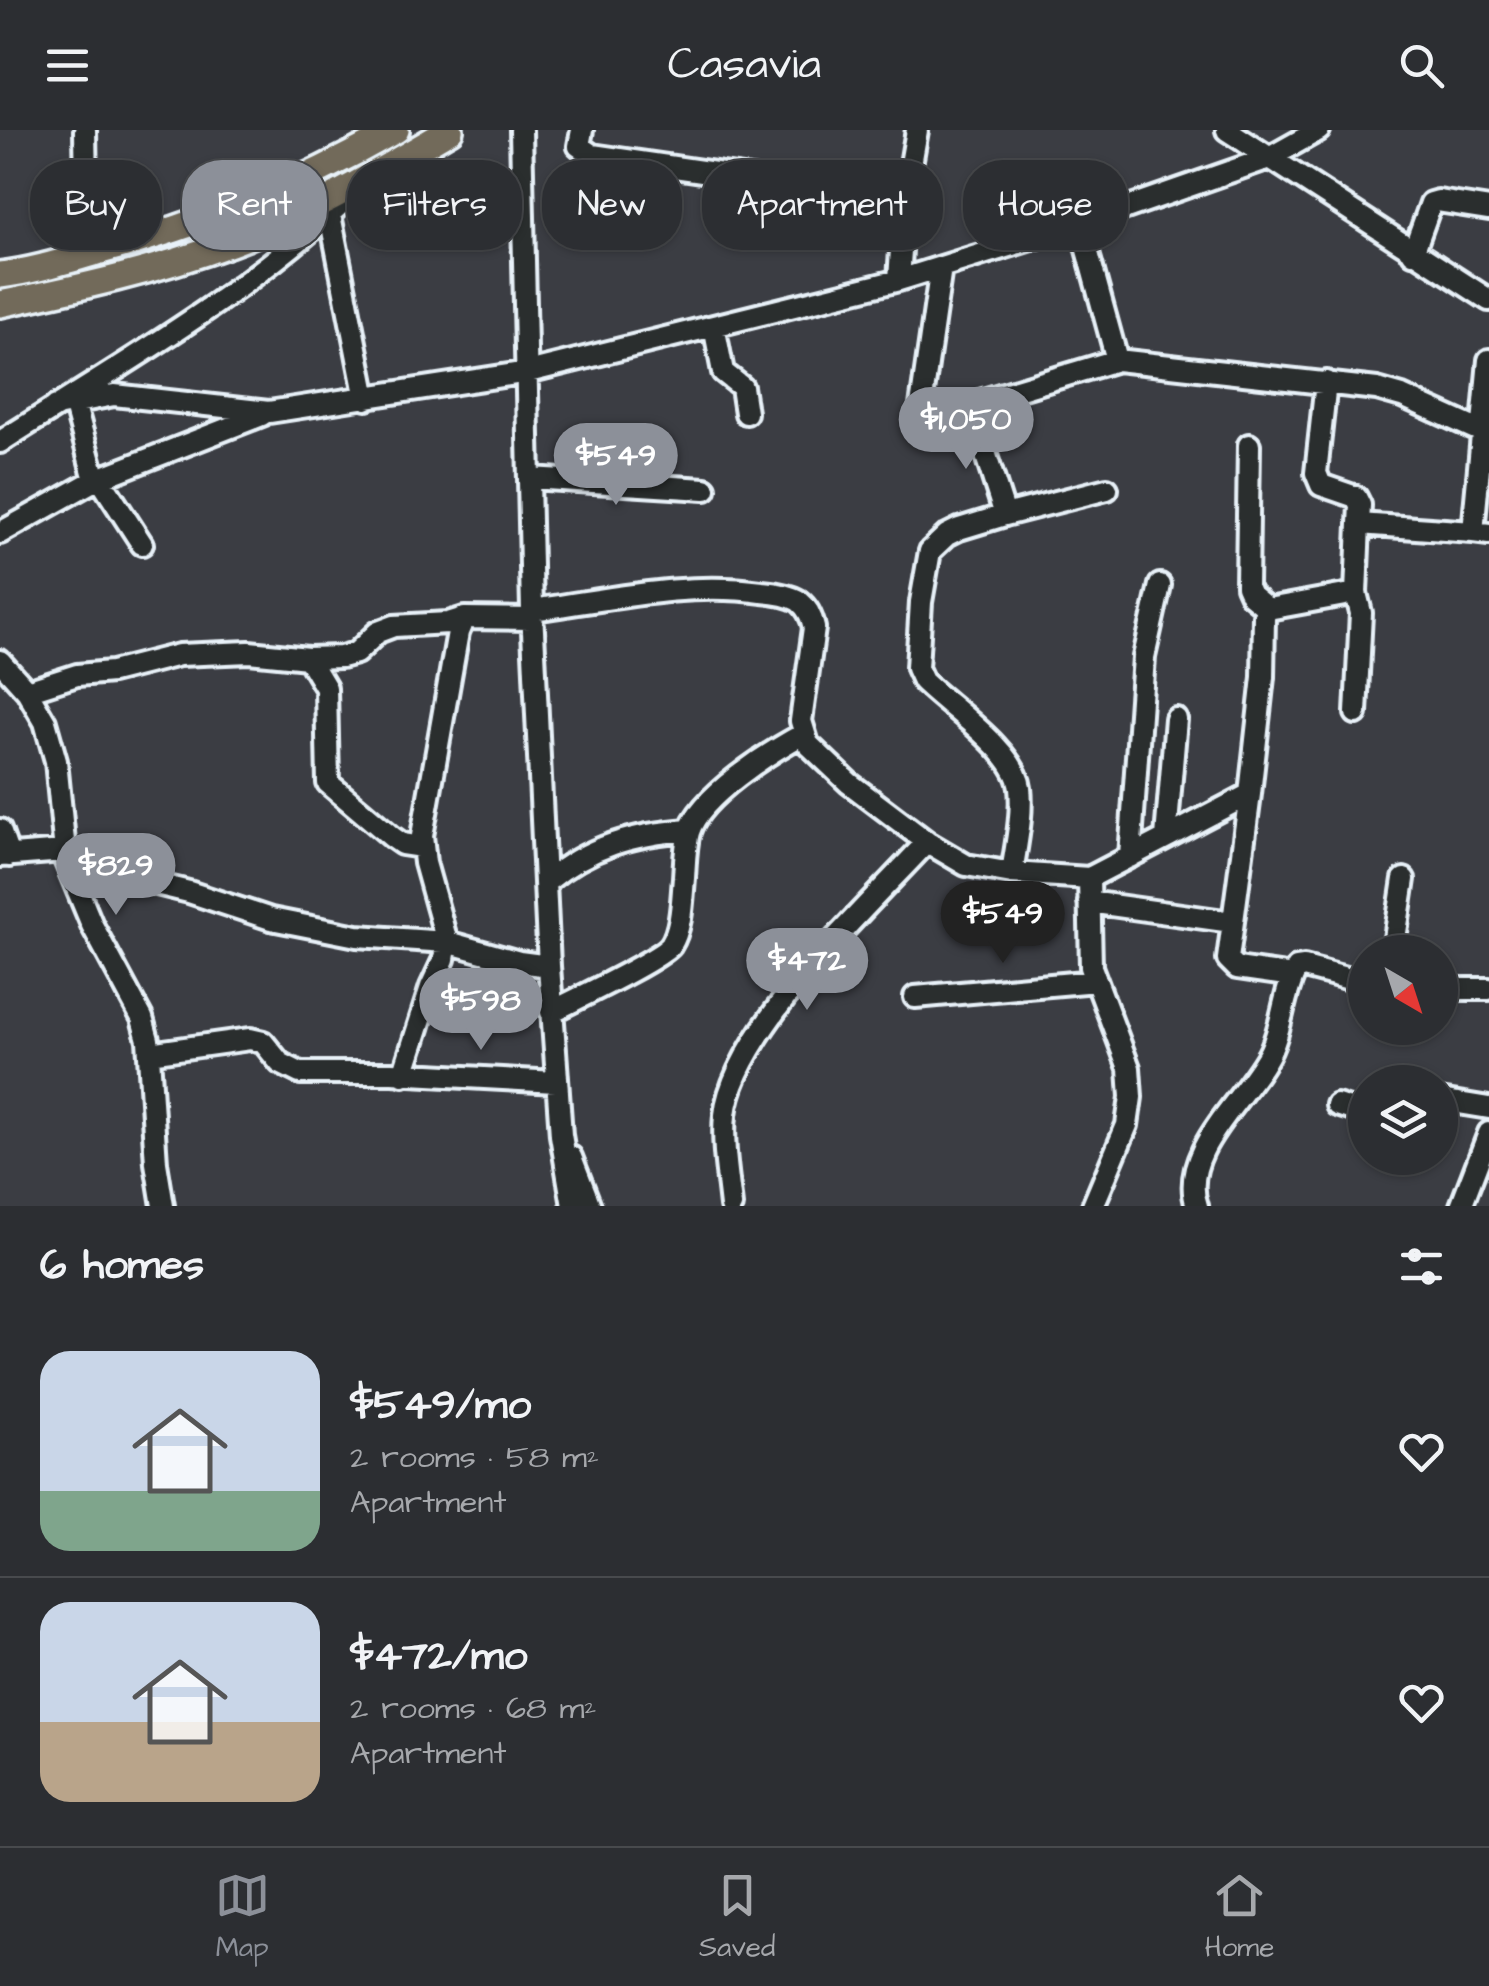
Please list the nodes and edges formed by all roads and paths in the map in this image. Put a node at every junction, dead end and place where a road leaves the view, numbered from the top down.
1 (85, 130) edge
2 (396, 130) edge
3 (450, 130) edge
4 (582, 130) edge
5 (918, 130) edge
6 (1227, 130) edge
7 (1319, 130) edge
8 (519, 131) edge
9 (1269, 158) junction
10 (86, 160) edge
11 (399, 160) edge
12 (912, 160) edge
13 (702, 171) edge
14 (347, 188) edge
15 (347, 199) edge
16 (1128, 207) edge
17 (1489, 208) edge
18 (330, 216) junction
19 (162, 232) edge
20 (103, 250) edge
21 (901, 250) edge
22 (995, 250) edge
23 (1087, 250) edge
24 (1413, 253) junction
25 (942, 266) junction
26 (0, 275) edge
27 (899, 280) junction
28 (1489, 300) edge
29 (0, 304) edge
30 (714, 326) junction
31 (1117, 360) junction
32 (1489, 360) edge
33 (528, 372) junction
34 (1326, 382) junction
35 (366, 399) junction
36 (65, 404) junction
37 (269, 412) junction
38 (746, 413) dead end
39 (975, 420) junction
40 (1482, 432) junction
41 (0, 442) edge
42 (1249, 444) dead end
43 (530, 478) junction
44 (98, 480) junction
45 (704, 488) dead end
46 (1106, 489) dead end
47 (1005, 515) junction
48 (1359, 524) junction
49 (0, 533) edge
50 (1481, 533) edge
51 (142, 544) dead end
52 (1160, 585) dead end
53 (1356, 594) junction
54 (1268, 610) junction
55 (532, 615) junction
56 (464, 618) junction
57 (308, 658) junction
58 (0, 661) edge
59 (14, 686) edge
60 (1356, 714) dead end
61 (1176, 719) dead end
62 (803, 734) junction
63 (1250, 794) junction
64 (0, 830) edge
65 (689, 830) junction
66 (1166, 837) junction
67 (927, 842) junction
68 (422, 847) junction
69 (5, 856) edge
70 (65, 856) junction
71 (1130, 857) junction
72 (1012, 873) junction
73 (1090, 878) junction
74 (1404, 879) dead end
75 (546, 882) junction
76 (1090, 902) junction
77 (1232, 922) junction
78 (1396, 935) edge
79 (447, 942) junction
80 (548, 966) junction
81 (1292, 976) junction
82 (1348, 979) edge
83 (1096, 982) junction
84 (1458, 989) edge
85 (1489, 990) edge
86 (915, 998) dead end
87 (551, 1012) junction
88 (149, 1053) junction
89 (403, 1074) junction
90 (556, 1082) junction
91 (1458, 1103) edge
92 (1337, 1105) dead end
93 (1489, 1108) edge
94 (1348, 1109) edge
95 (1489, 1134) edge
96 (572, 1175) junction
97 (1479, 1185) edge
98 (163, 1206) edge
99 (564, 1206) edge
100 (573, 1206) edge
101 (590, 1206) edge
102 (609, 1206) edge
103 (731, 1206) edge
104 (1094, 1206) edge
105 (1197, 1206) edge
106 (1461, 1206) edge

1 - 10 street
2 - 19 main road
3 - 11 main road
4 - 13 street
5 - 12 street
6 - 9 street
7 - 9 street
8 - 33 street
9 - 16 street
9 - 24 street
14 - 29 main road
15 - 18 street
17 - 24 street
18 - 35 street
18 - 36 street
20 - 26 main road
21 - 27 street
22 - 25 street
23 - 31 street
24 - 28 street
25 - 27 street
25 - 39 street
27 - 30 street
30 - 33 street
30 - 38 street
31 - 34 street
31 - 39 street
32 - 40 street
33 - 35 street
33 - 43 street
34 - 40 street
34 - 48 street
35 - 37 street
36 - 37 street
36 - 41 street
36 - 44 street
37 - 44 street
39 - 47 street
40 - 50 street
42 - 54 street
43 - 45 street
43 - 55 street
44 - 49 street
44 - 51 street
46 - 47 street
47 - 72 street
48 - 50 street
48 - 53 street
52 - 71 street
53 - 54 street
53 - 60 street
54 - 63 street
55 - 56 street
55 - 62 street
55 - 75 street
56 - 57 street
56 - 68 street
57 - 59 street
57 - 68 street
58 - 59 street
59 - 70 street
61 - 66 street
62 - 65 street
62 - 67 street
63 - 66 street
63 - 77 street
64 - 69 street
65 - 75 street
65 - 87 street
66 - 71 street
67 - 72 street
67 - 103 street
68 - 79 street
69 - 70 street
70 - 79 street
70 - 88 street
71 - 73 street
72 - 73 street
73 - 76 street
74 - 78 street
75 - 80 street
76 - 77 street
76 - 83 street
77 - 81 street
79 - 80 street
79 - 89 street
80 - 87 street
81 - 82 street
81 - 105 street
83 - 86 street
83 - 104 street
84 - 85 street
87 - 90 street
88 - 89 street
88 - 98 street
89 - 90 street
90 - 96 street
91 - 93 street
92 - 94 street
95 - 97 street
96 - 99 street
96 - 100 street
96 - 101 street
96 - 102 street
97 - 106 street

